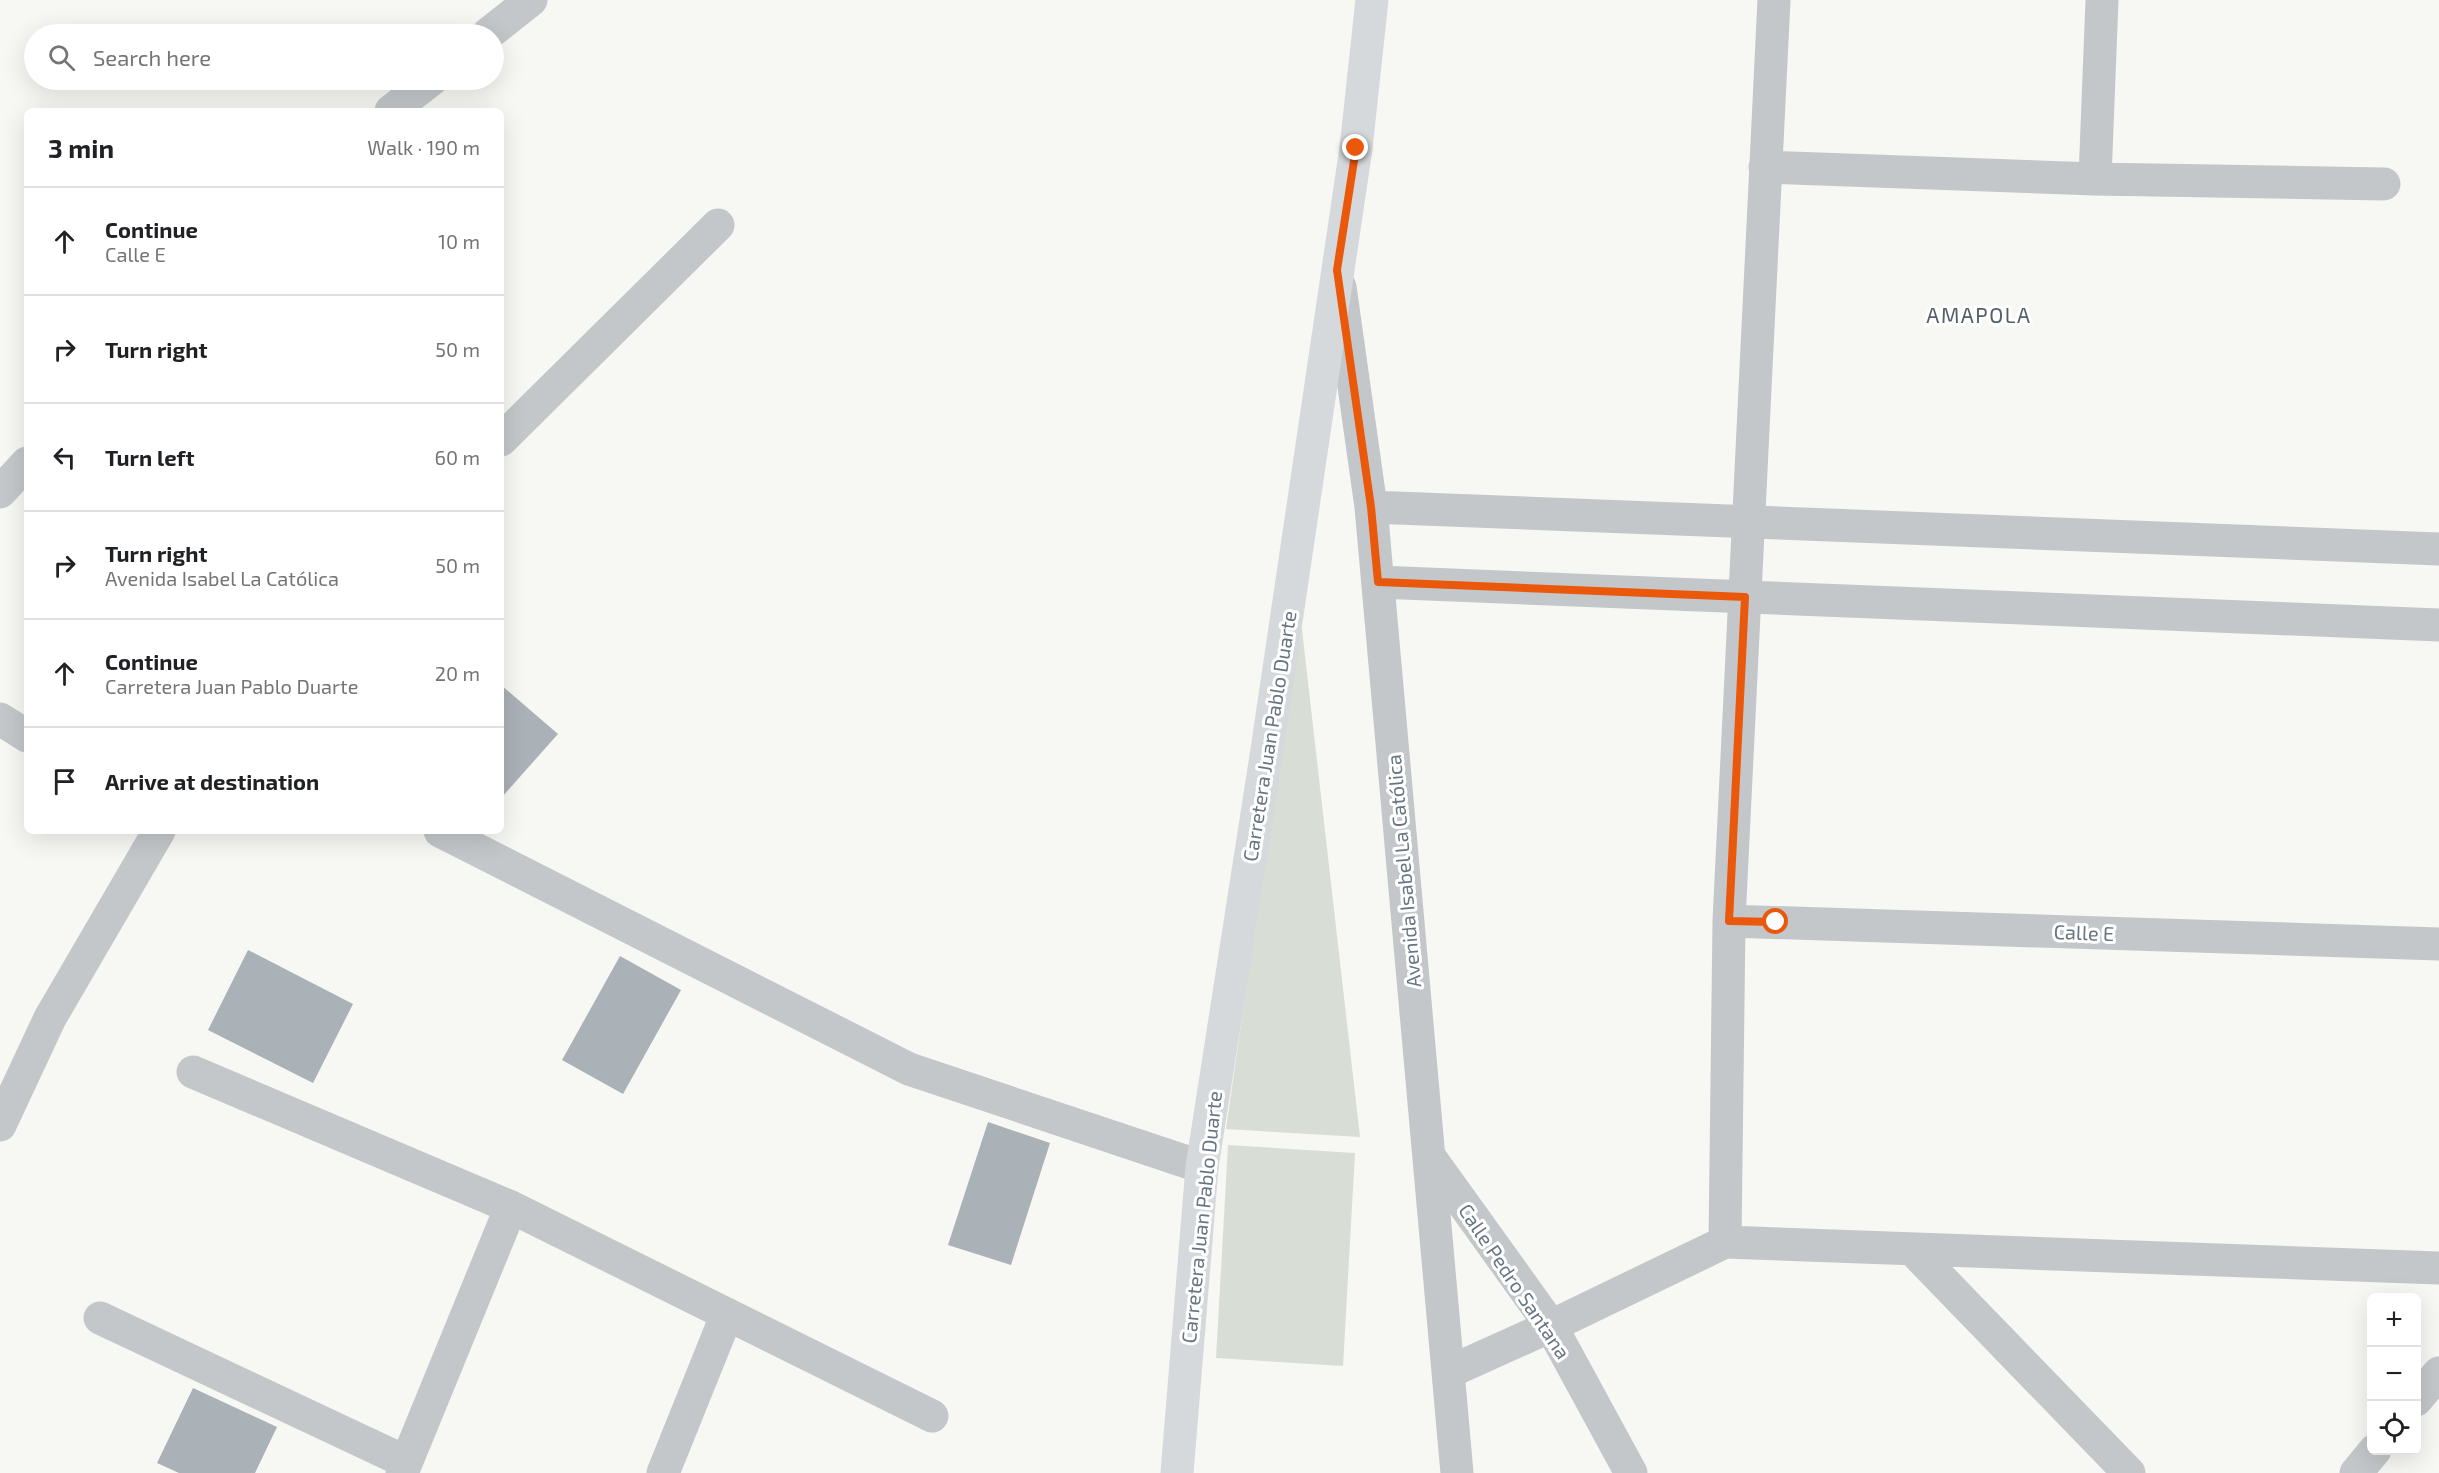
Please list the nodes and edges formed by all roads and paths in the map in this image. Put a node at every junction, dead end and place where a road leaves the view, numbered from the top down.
1 (531, 0) edge
2 (1372, 0) edge
3 (1774, 0) edge
4 (2102, 0) edge
5 (501, 24) edge
6 (417, 90) edge
7 (395, 108) edge
8 (1765, 167) junction
9 (2095, 179) junction
10 (2384, 184) dead end
11 (718, 225) dead end
12 (1337, 270) junction
13 (504, 437) edge
14 (24, 466) edge
15 (0, 492) edge
16 (1371, 507) junction
17 (1748, 522) junction
18 (2439, 549) edge
19 (1378, 582) junction
20 (1745, 597) junction
21 (2439, 625) edge
22 (0, 718) edge
23 (24, 734) edge
24 (157, 834) edge
25 (446, 834) edge
26 (1729, 921) junction
27 (2439, 944) edge
28 (193, 1072) dead end
29 (2, 1115) edge
30 (1428, 1155) junction
31 (1202, 1167) junction
32 (511, 1207) junction
33 (1725, 1242) junction
34 (1912, 1249) junction
35 (2439, 1268) edge
36 (727, 1314) junction
37 (100, 1318) dead end
38 (1551, 1326) junction
39 (1449, 1372) junction
40 (2439, 1373) edge
41 (2421, 1394) edge
42 (932, 1416) dead end
43 (2371, 1455) edge
44 (404, 1467) edge
45 (663, 1473) edge
46 (1177, 1473) edge
47 (1457, 1473) edge
48 (1631, 1473) edge
49 (2129, 1473) edge
50 (2356, 1473) edge

1 - 5 street
2 - 12 main road, Carretera Juan Pablo Duarte
3 - 8 street
4 - 9 street
6 - 7 street
8 - 9 street
8 - 17 street
9 - 10 street
11 - 13 street
12 - 16 street, Avenida Isabel La Católica
12 - 31 main road, Carretera Juan Pablo Duarte
14 - 15 street
16 - 17 street
16 - 19 street, Avenida Isabel La Católica
17 - 18 street
17 - 20 street
19 - 20 street
19 - 30 street, Avenida Isabel La Católica
20 - 21 street
20 - 26 street
22 - 23 street
24 - 29 street
25 - 31 street
26 - 27 street, Calle E
26 - 33 street
28 - 32 street
30 - 38 street, Calle Pedro Santana
30 - 39 street, Avenida Isabel La Católica
31 - 46 main road, Carretera Juan Pablo Duarte
32 - 36 street
32 - 44 street
33 - 34 street
33 - 38 street
34 - 35 street
34 - 49 street
36 - 42 street
36 - 45 street
37 - 44 street
38 - 39 street
38 - 48 street, Calle Pedro Santana
39 - 47 street, Avenida Isabel La Católica
40 - 41 street
43 - 50 street

